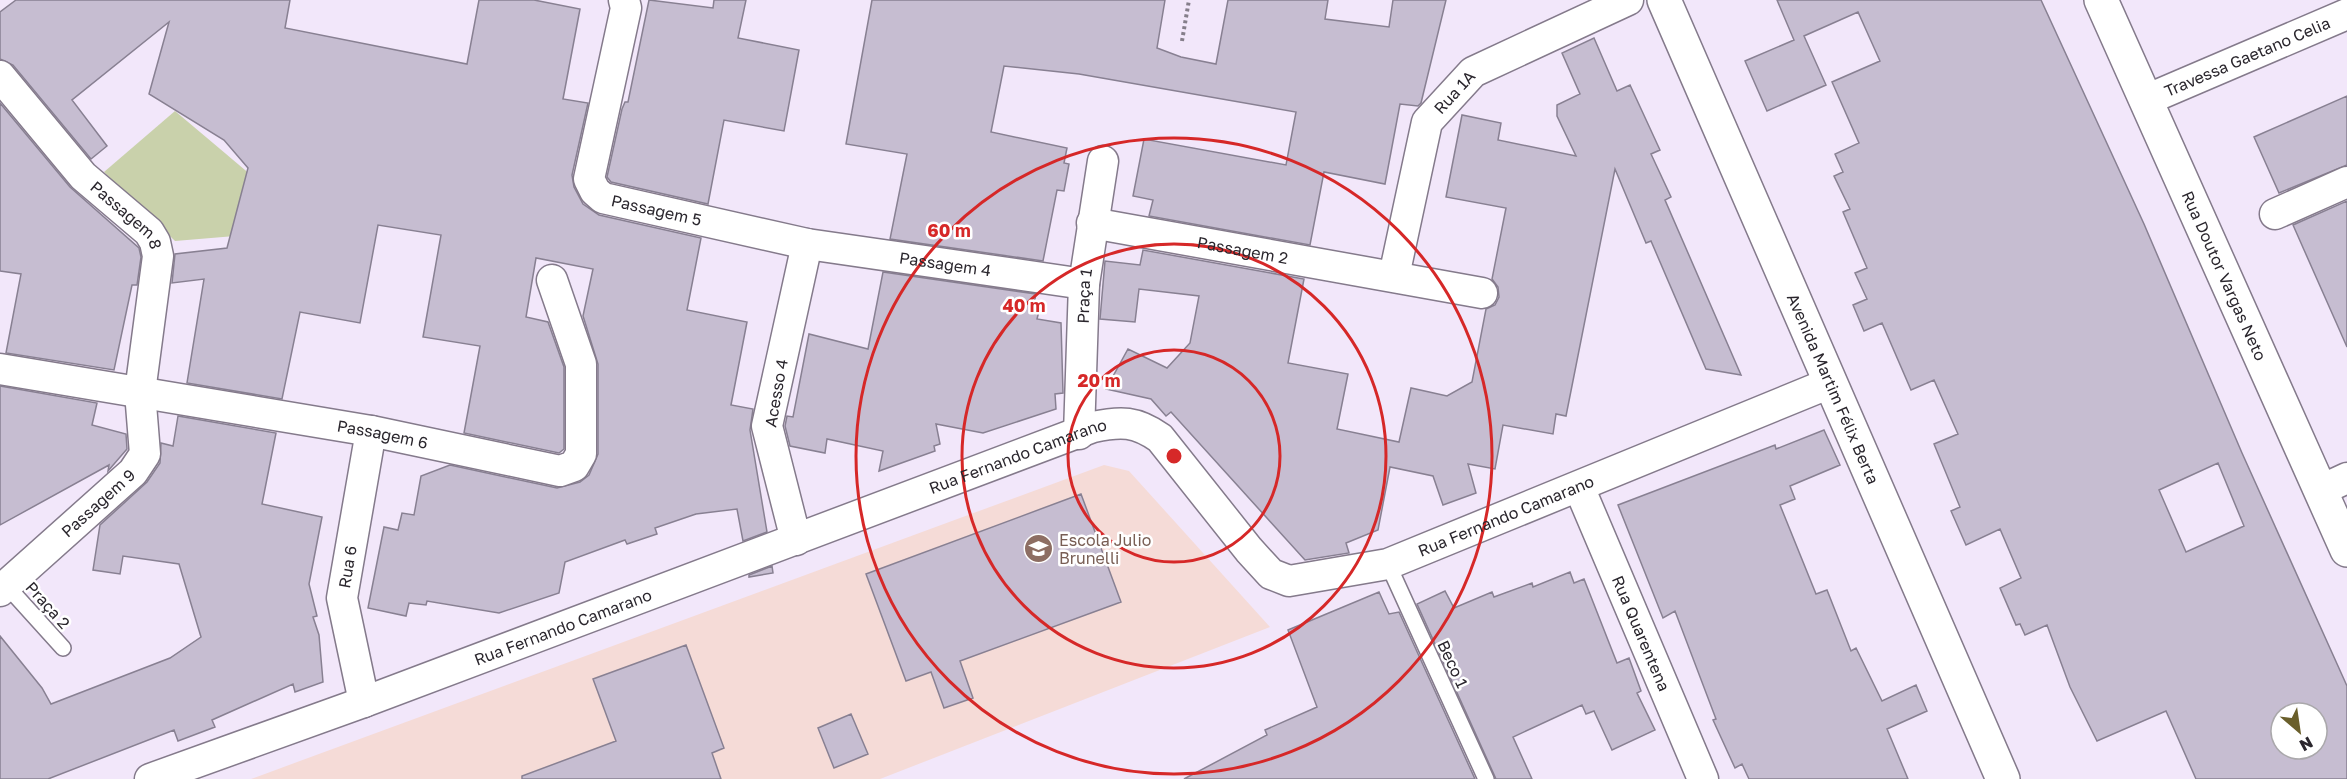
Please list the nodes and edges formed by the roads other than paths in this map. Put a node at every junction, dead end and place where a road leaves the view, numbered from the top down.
1 (624, 0) edge
2 (1628, 0) edge
3 (1665, 0) edge
4 (2101, 0) edge
5 (2347, 14) edge
6 (0, 75) edge
7 (2146, 100) junction
8 (1102, 160) dead end
9 (2347, 182) edge
10 (2275, 214) dead end
11 (1092, 223) junction
12 (807, 244) junction
13 (1394, 276) junction
14 (552, 280) dead end
15 (1084, 285) junction
16 (1482, 293) dead end
17 (0, 369) edge
18 (1830, 382) junction
19 (140, 392) junction
20 (371, 431) junction
21 (1079, 434) junction
22 (2334, 484) edge
23 (1579, 487) junction
24 (796, 540) junction
25 (2347, 550) edge
26 (1388, 564) junction
27 (3, 588) edge
28 (63, 648) dead end
29 (364, 702) junction
30 (150, 779) edge
31 (1486, 779) edge
32 (1704, 779) edge
33 (2003, 779) edge

1 - 12 street, Passagem 5
2 - 13 street, Rua 1A
3 - 18 main road, Avenida Martim Félix Berta
4 - 7 main road, Rua Doutor Vargas Neto
5 - 7 street, Travessa Gaetano Celia
6 - 19 street, Passagem 8
7 - 22 main road, Rua Doutor Vargas Neto
8 - 11 street, Praça 1
9 - 10 street
11 - 13 street, Passagem 2
11 - 15 street, Praça 1
12 - 15 street, Passagem 4
12 - 24 street, Acesso 4
13 - 16 street, Passagem 2
14 - 20 street, Passagem 6
15 - 21 street, Praça 1
17 - 19 street, Passagem 6
18 - 23 street, Rua Fernando Camarano
18 - 33 main road, Avenida Martim Félix Berta
19 - 20 street, Passagem 6
19 - 27 street, Passagem 9
20 - 29 street, Rua 6
21 - 24 street, Rua Fernando Camarano
21 - 26 street, Rua Fernando Camarano
22 - 25 main road, Rua Doutor Vargas Neto
23 - 26 street, Rua Fernando Camarano
23 - 32 street, Rua Quarentena
24 - 29 street, Rua Fernando Camarano
26 - 31 lane, Beco 1
27 - 28 lane, Praça 2
29 - 30 street, Rua Fernando Camarano

